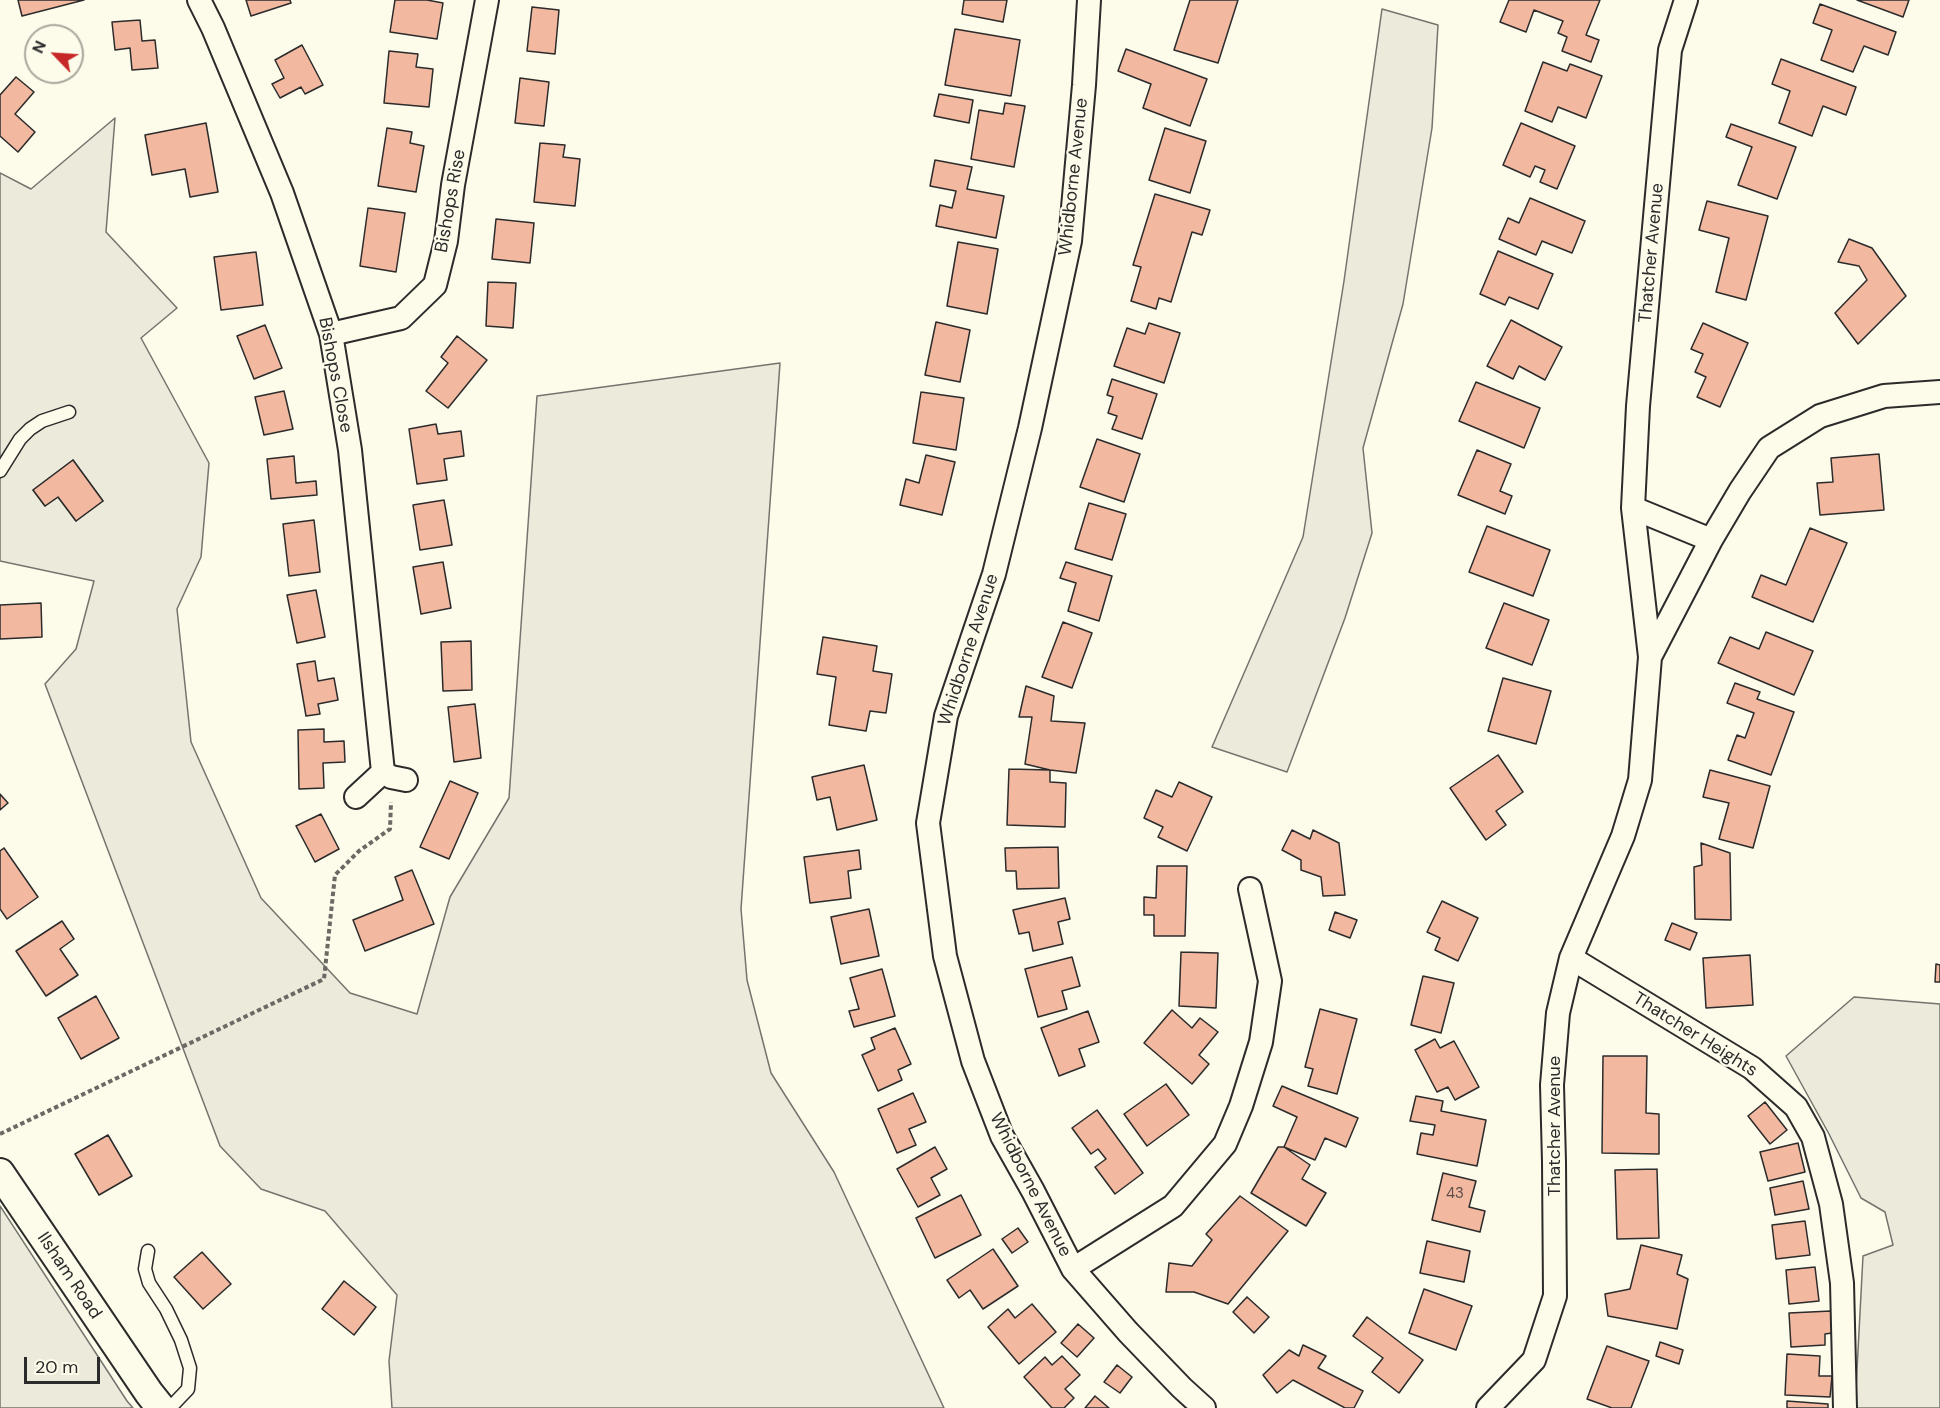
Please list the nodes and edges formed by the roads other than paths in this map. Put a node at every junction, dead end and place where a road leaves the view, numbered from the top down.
1 (199, 0) edge
2 (487, 0) edge
3 (1089, 0) edge
4 (1686, 0) edge
5 (331, 334) junction
6 (1940, 392) edge
7 (69, 412) dead end
8 (0, 471) edge
9 (1633, 508) junction
10 (1711, 540) junction
11 (1650, 657) junction
12 (356, 797) dead end
13 (1250, 889) dead end
14 (1571, 957) junction
15 (0, 1173) edge
16 (148, 1251) dead end
17 (1073, 1269) junction
18 (161, 1408) edge
19 (170, 1408) edge
20 (1204, 1408) edge
21 (1488, 1408) edge
22 (1845, 1408) edge

1 - 5 street, Bishops Close
2 - 5 street, Bishops Rise
3 - 17 street, Whidborne Avenue
4 - 9 street, Thatcher Avenue
5 - 12 street, Bishops Close
6 - 10 street, Thatcher Avenue
7 - 8 lane
9 - 10 street
9 - 11 street, Thatcher Avenue
10 - 11 street, Thatcher Avenue
11 - 14 street, Thatcher Avenue
13 - 17 street
14 - 21 street, Thatcher Avenue
14 - 22 street, Thatcher Heights
15 - 18 street, Ilsham Road
16 - 19 lane
17 - 20 street, Whidborne Avenue

